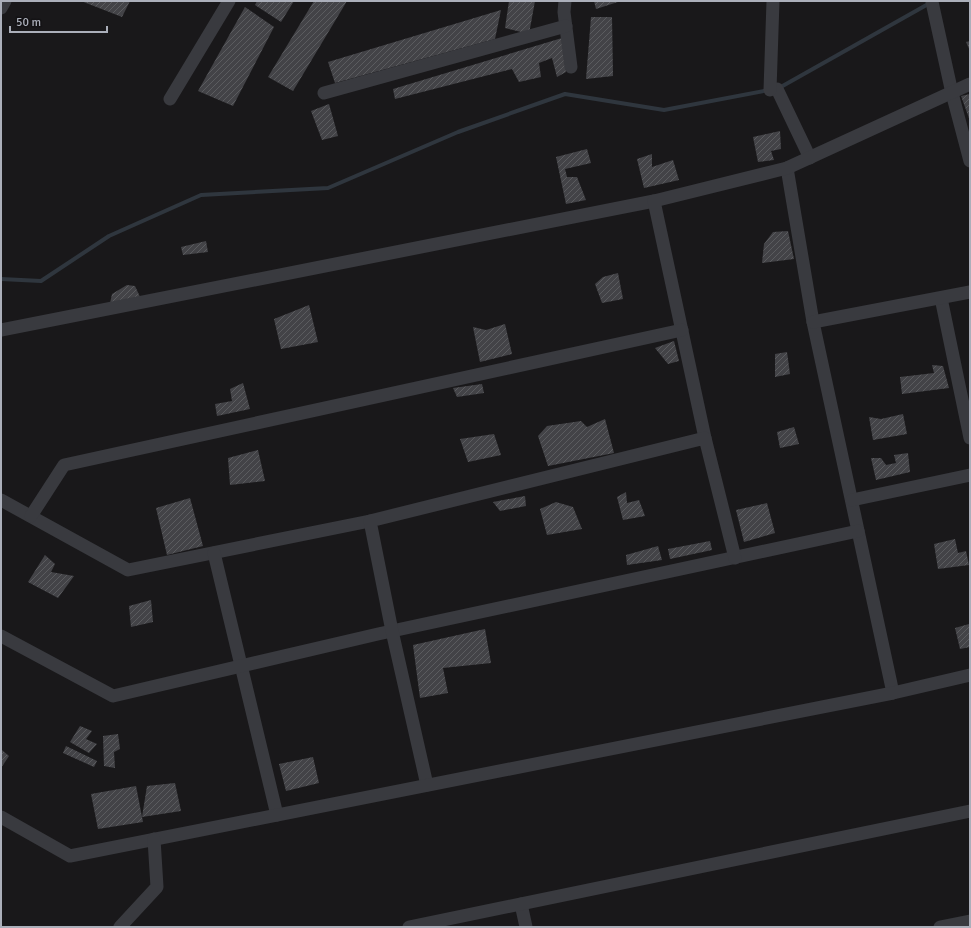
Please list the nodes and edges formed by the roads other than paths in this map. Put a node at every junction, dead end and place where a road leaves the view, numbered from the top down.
1 (5, 1) edge
2 (228, 1) edge
3 (565, 1) edge
4 (773, 1) edge
5 (932, 2) edge
6 (1, 8) edge
7 (566, 26) junction
8 (571, 67) dead end
9 (970, 84) edge
10 (952, 92) junction
11 (324, 93) dead end
12 (170, 100) dead end
13 (810, 158) junction
14 (970, 162) edge
15 (787, 168) junction
16 (654, 201) junction
17 (970, 292) edge
18 (941, 298) junction
19 (813, 322) junction
20 (1, 330) edge
21 (682, 330) junction
22 (705, 438) junction
23 (970, 438) edge
24 (970, 475) edge
25 (1, 500) edge
26 (852, 500) junction
27 (31, 516) junction
28 (370, 521) junction
29 (858, 531) junction
30 (214, 553) junction
31 (735, 558) junction
32 (392, 631) junction
33 (1, 636) edge
34 (241, 666) junction
35 (970, 675) edge
36 (893, 693) junction
37 (427, 785) junction
38 (970, 811) edge
39 (277, 815) junction
40 (1, 817) edge
41 (154, 840) junction
42 (521, 904) junction
43 (970, 921) edge
44 (120, 927) edge
45 (409, 927) edge
46 (526, 927) edge
47 (940, 927) edge

1 - 6 street
2 - 12 street
3 - 7 street
4 - 13 street
5 - 10 street
7 - 8 street
7 - 11 street
9 - 10 street
10 - 13 street
10 - 14 street
13 - 15 street
15 - 16 street
15 - 19 street
16 - 20 street
16 - 21 street
17 - 18 street
18 - 19 street
18 - 23 street
19 - 26 street
21 - 22 street
21 - 27 street
22 - 28 street
22 - 31 street
24 - 26 street
25 - 27 street
26 - 29 street
27 - 30 street
28 - 30 street
28 - 32 street
29 - 31 street
29 - 36 street
30 - 34 street
31 - 32 street
32 - 34 street
32 - 37 street
33 - 34 street
34 - 39 street
35 - 36 street
36 - 37 street
37 - 39 street
38 - 42 street
39 - 41 street
40 - 41 street
41 - 44 street
42 - 45 street
42 - 46 street
43 - 47 street

